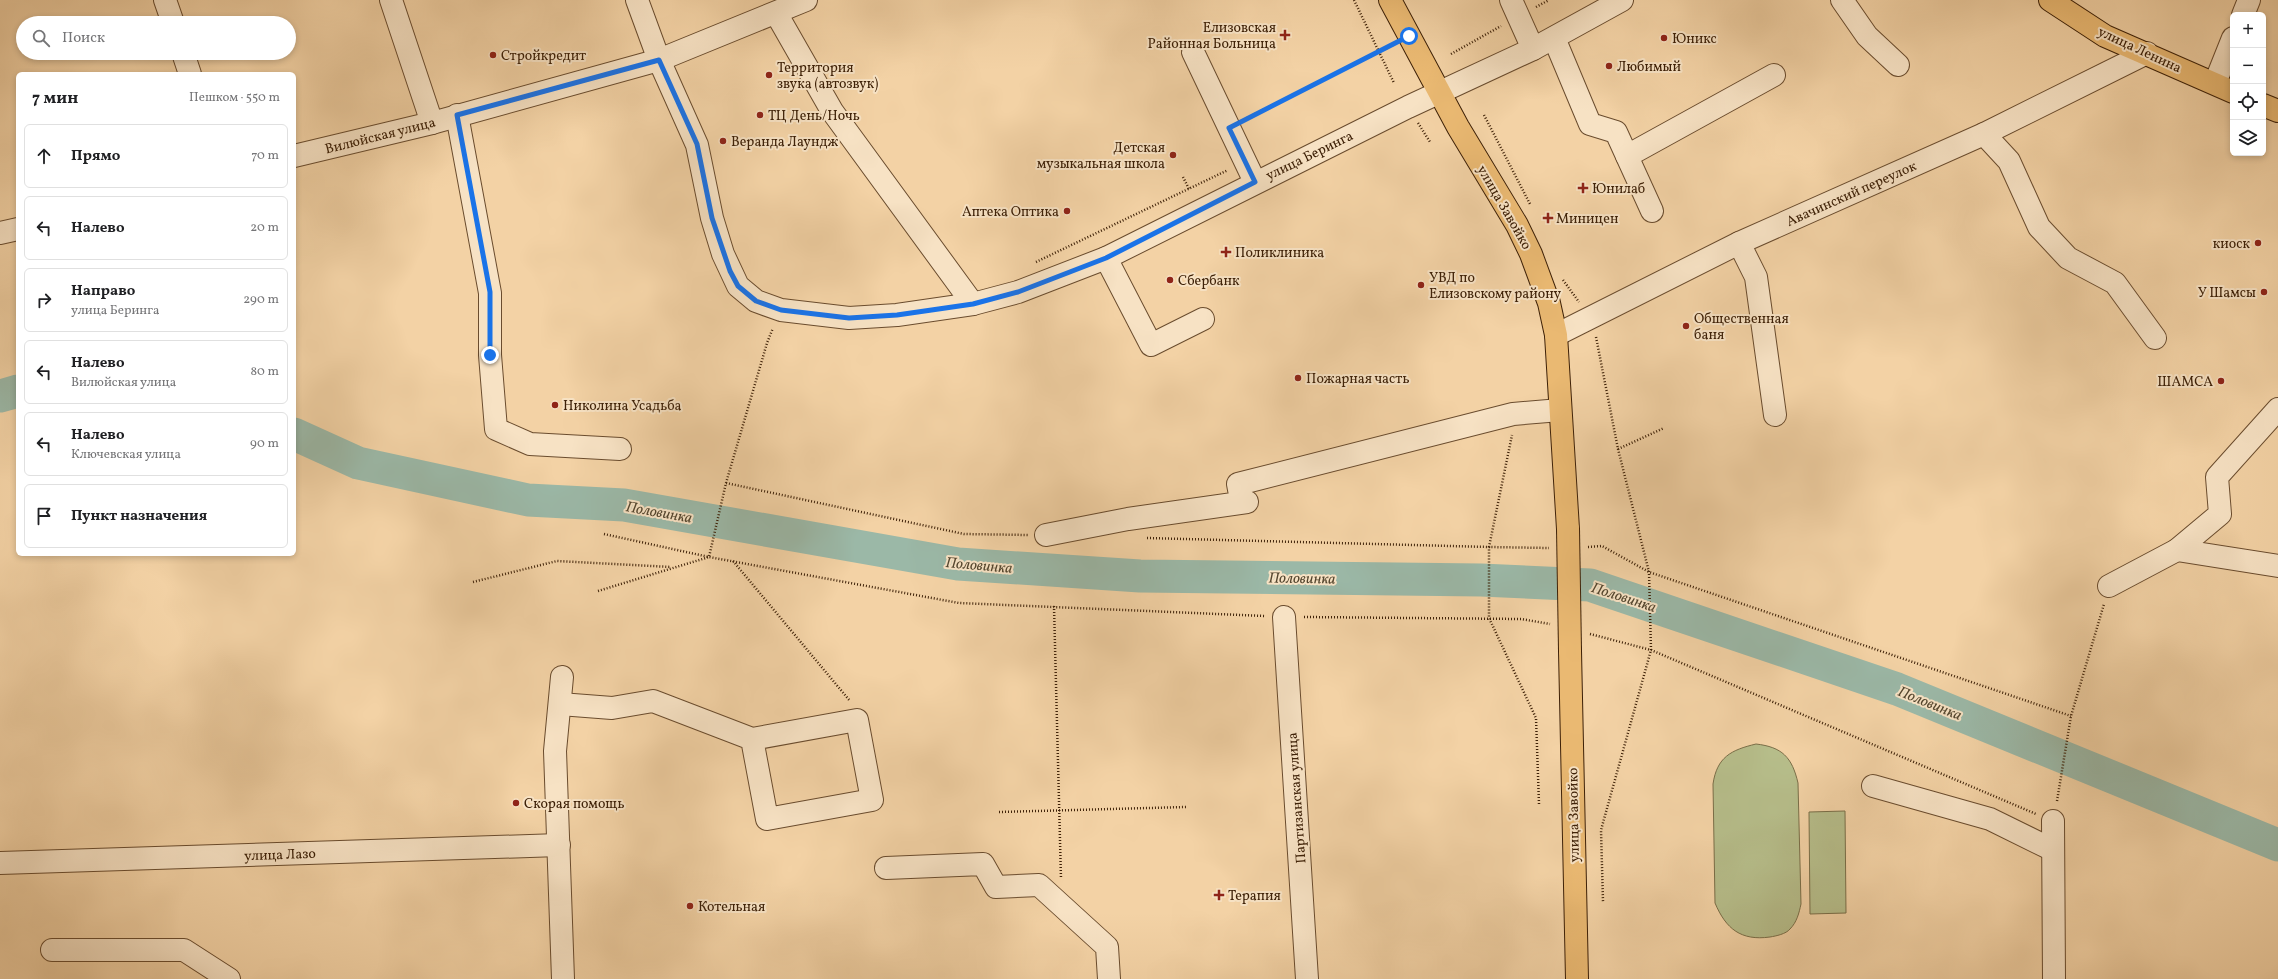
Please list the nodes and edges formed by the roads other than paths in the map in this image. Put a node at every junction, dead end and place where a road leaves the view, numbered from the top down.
1 (165, 0) edge
2 (392, 0) edge
3 (637, 0) edge
4 (1390, 0) edge
5 (1511, 0) edge
6 (1622, 0) edge
7 (1842, 0) edge
8 (2050, 0) edge
9 (2249, 0) edge
10 (802, 1) edge
11 (2243, 12) edge
12 (776, 13) junction
13 (170, 16) edge
14 (1554, 38) junction
15 (2231, 48) edge
16 (1533, 49) junction
17 (1193, 52) dead end
18 (2147, 53) junction
19 (185, 60) edge
20 (659, 60) junction
21 (1898, 65) dead end
22 (189, 72) edge
23 (1774, 75) dead end
24 (2224, 88) edge
25 (1438, 92) junction
26 (2266, 106) edge
27 (2278, 111) edge
28 (457, 115) junction
29 (432, 123) junction
30 (1984, 134) junction
31 (296, 156) edge
32 (1627, 156) junction
33 (1255, 182) junction
34 (1652, 211) dead end
35 (16, 229) edge
36 (0, 233) edge
37 (1739, 243) junction
38 (1106, 258) junction
39 (973, 304) junction
40 (1203, 319) dead end
41 (1556, 335) junction
42 (2155, 338) dead end
43 (2278, 409) edge
44 (1560, 410) junction
45 (1775, 415) dead end
46 (620, 449) dead end
47 (1046, 535) road end
48 (2177, 550) junction
49 (2278, 566) edge
50 (2109, 586) road end
51 (1284, 617) road end
52 (562, 677) dead end
53 (560, 704) junction
54 (752, 739) junction
55 (1873, 786) dead end
56 (2053, 821) road end
57 (559, 845) junction
58 (2053, 850) junction
59 (0, 863) edge
60 (886, 868) dead end
61 (52, 950) dead end
62 (229, 979) edge
63 (563, 979) edge
64 (1109, 979) edge
65 (1307, 979) edge
66 (1577, 979) edge
67 (2054, 979) edge

1 - 13 street
2 - 29 street
3 - 20 street, улица Беринга
4 - 25 main road, улица Завойко
5 - 16 street
6 - 14 street, улица Беринга
7 - 21 street
8 - 18 main road, улица Ленина
9 - 11 street
10 - 12 street, Вилюйская улица
12 - 20 street, Вилюйская улица
12 - 39 street
14 - 16 street, улица Беринга
14 - 32 street
15 - 24 street
16 - 25 street, улица Беринга
17 - 33 street
18 - 24 main road, улица Ленина
18 - 30 street, Авачинский переулок
19 - 22 street
20 - 28 street, Вилюйская улица
20 - 39 street, улица Беринга
23 - 32 street
25 - 33 street, улица Беринга
25 - 41 main road, улица Завойко
26 - 27 main road
28 - 29 street, Вилюйская улица
28 - 46 street
29 - 31 street, Вилюйская улица
30 - 37 street, Авачинский переулок
30 - 42 street
32 - 34 street
33 - 38 street, улица Беринга
35 - 36 street
37 - 41 street, Авачинский переулок
37 - 45 street
38 - 39 street, улица Беринга
38 - 40 street
41 - 44 main road, улица Завойко
43 - 48 street
44 - 47 street
44 - 66 main road, улица Завойко, bridge
48 - 49 street
48 - 50 street
51 - 65 street, Партизанская улица
52 - 53 street
53 - 54 street
53 - 57 street
54 - 54 street
55 - 58 street
56 - 58 street
57 - 59 street, улица Лазо
57 - 63 street
58 - 67 street
60 - 64 street
61 - 62 street

